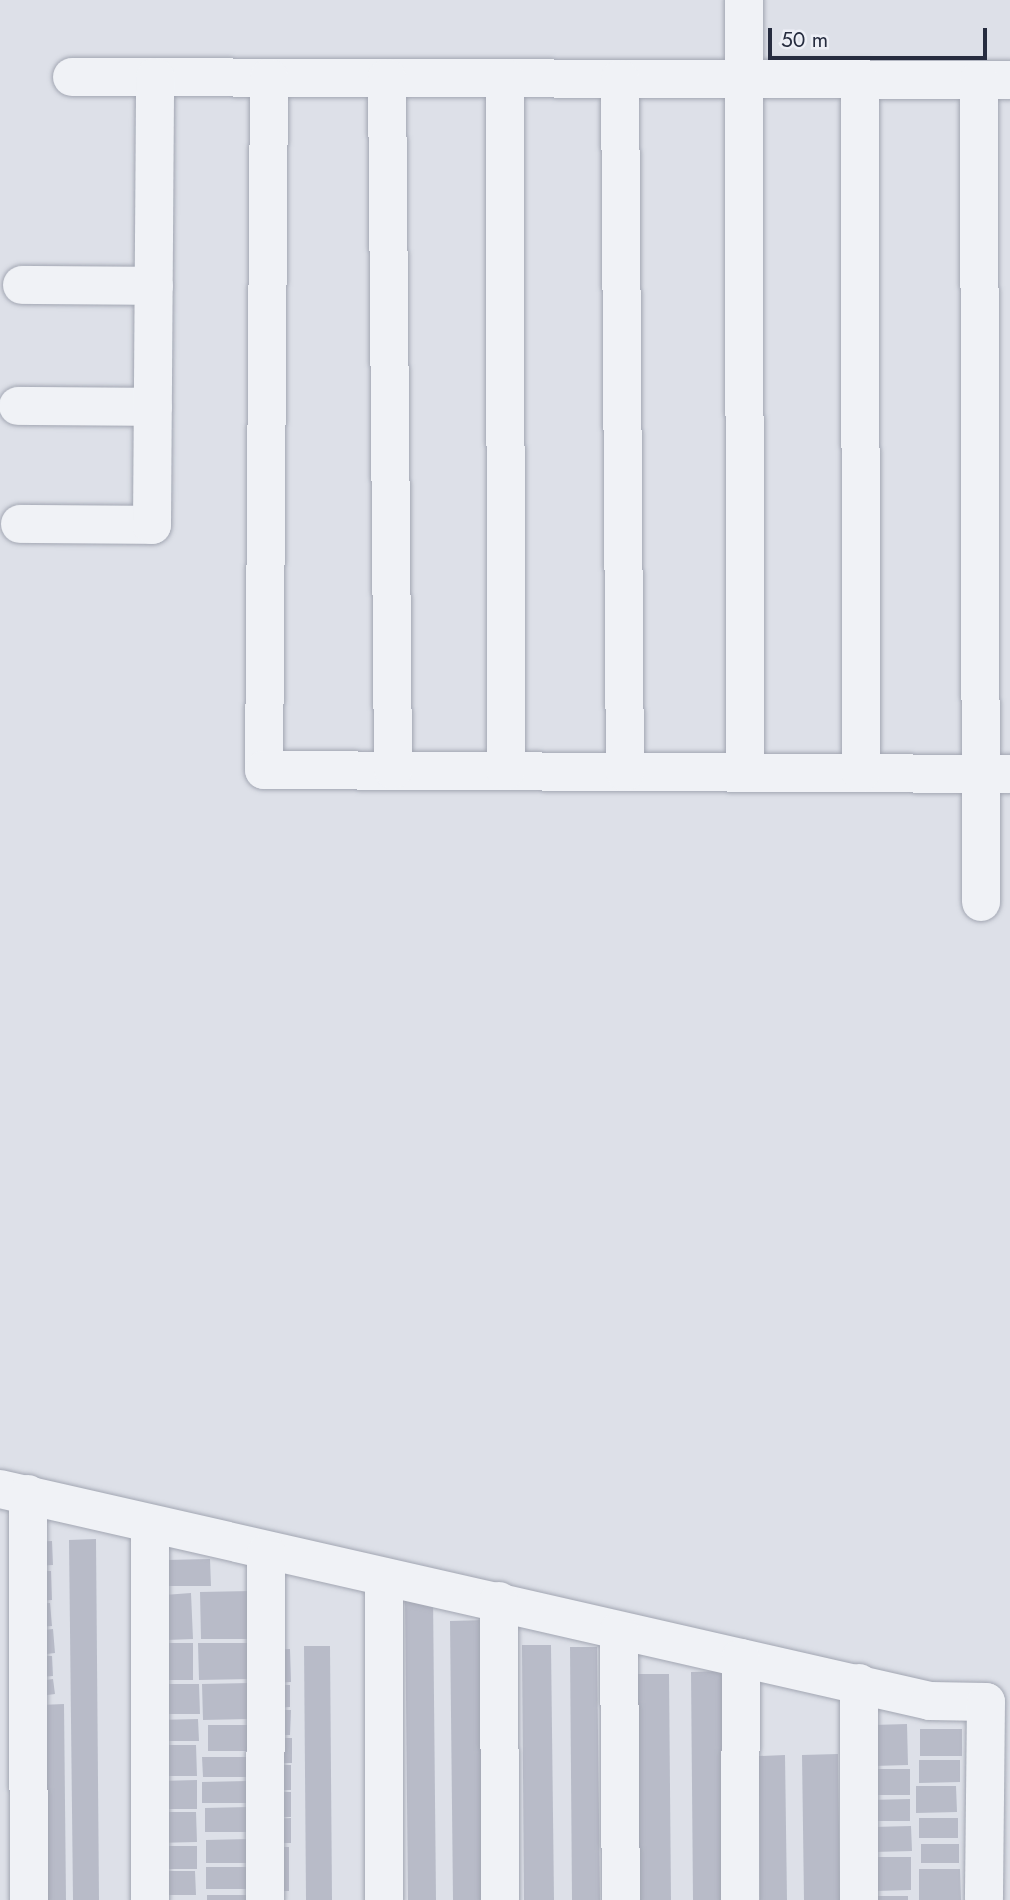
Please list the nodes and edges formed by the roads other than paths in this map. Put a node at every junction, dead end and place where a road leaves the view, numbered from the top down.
1 (744, 0) edge
2 (72, 77) dead end
3 (155, 77) junction
4 (269, 78) junction
5 (387, 78) junction
6 (505, 78) junction
7 (620, 79) junction
8 (744, 79) junction
9 (860, 80) junction
10 (994, 80) edge
11 (22, 285) dead end
12 (154, 286) junction
13 (18, 406) dead end
14 (153, 407) junction
15 (20, 524) dead end
16 (393, 770) junction
17 (506, 771) junction
18 (625, 772) junction
19 (745, 773) junction
20 (861, 773) junction
21 (995, 774) edge
22 (981, 902) dead end
23 (14, 1491) edge
24 (150, 1528) junction
25 (265, 1553) junction
26 (384, 1578) junction
27 (499, 1601) junction
28 (619, 1631) junction
29 (741, 1658) junction
30 (859, 1683) junction
31 (998, 1705) edge
32 (29, 1900) edge
33 (150, 1900) edge
34 (265, 1900) edge
35 (384, 1900) edge
36 (500, 1900) edge
37 (621, 1900) edge
38 (740, 1900) edge
39 (859, 1900) edge
40 (984, 1900) edge

1 - 8 street
2 - 3 street
3 - 4 street
3 - 12 street
4 - 5 street
4 - 16 street
5 - 6 street
5 - 16 street
6 - 7 street
6 - 17 street
7 - 8 street
7 - 18 street
8 - 9 street
8 - 19 street
9 - 10 street
9 - 20 street
10 - 21 street
11 - 12 street
12 - 14 street
13 - 14 street
14 - 15 street
16 - 17 street
17 - 18 street
18 - 19 street
19 - 20 street
20 - 21 street
21 - 22 street
23 - 24 street
23 - 32 street
24 - 25 street
24 - 33 street
25 - 26 street
25 - 34 street
26 - 27 street
26 - 35 street
27 - 28 street
27 - 36 street
28 - 29 street
28 - 37 street
29 - 30 street
29 - 38 street
30 - 31 street
30 - 39 street
31 - 40 street

